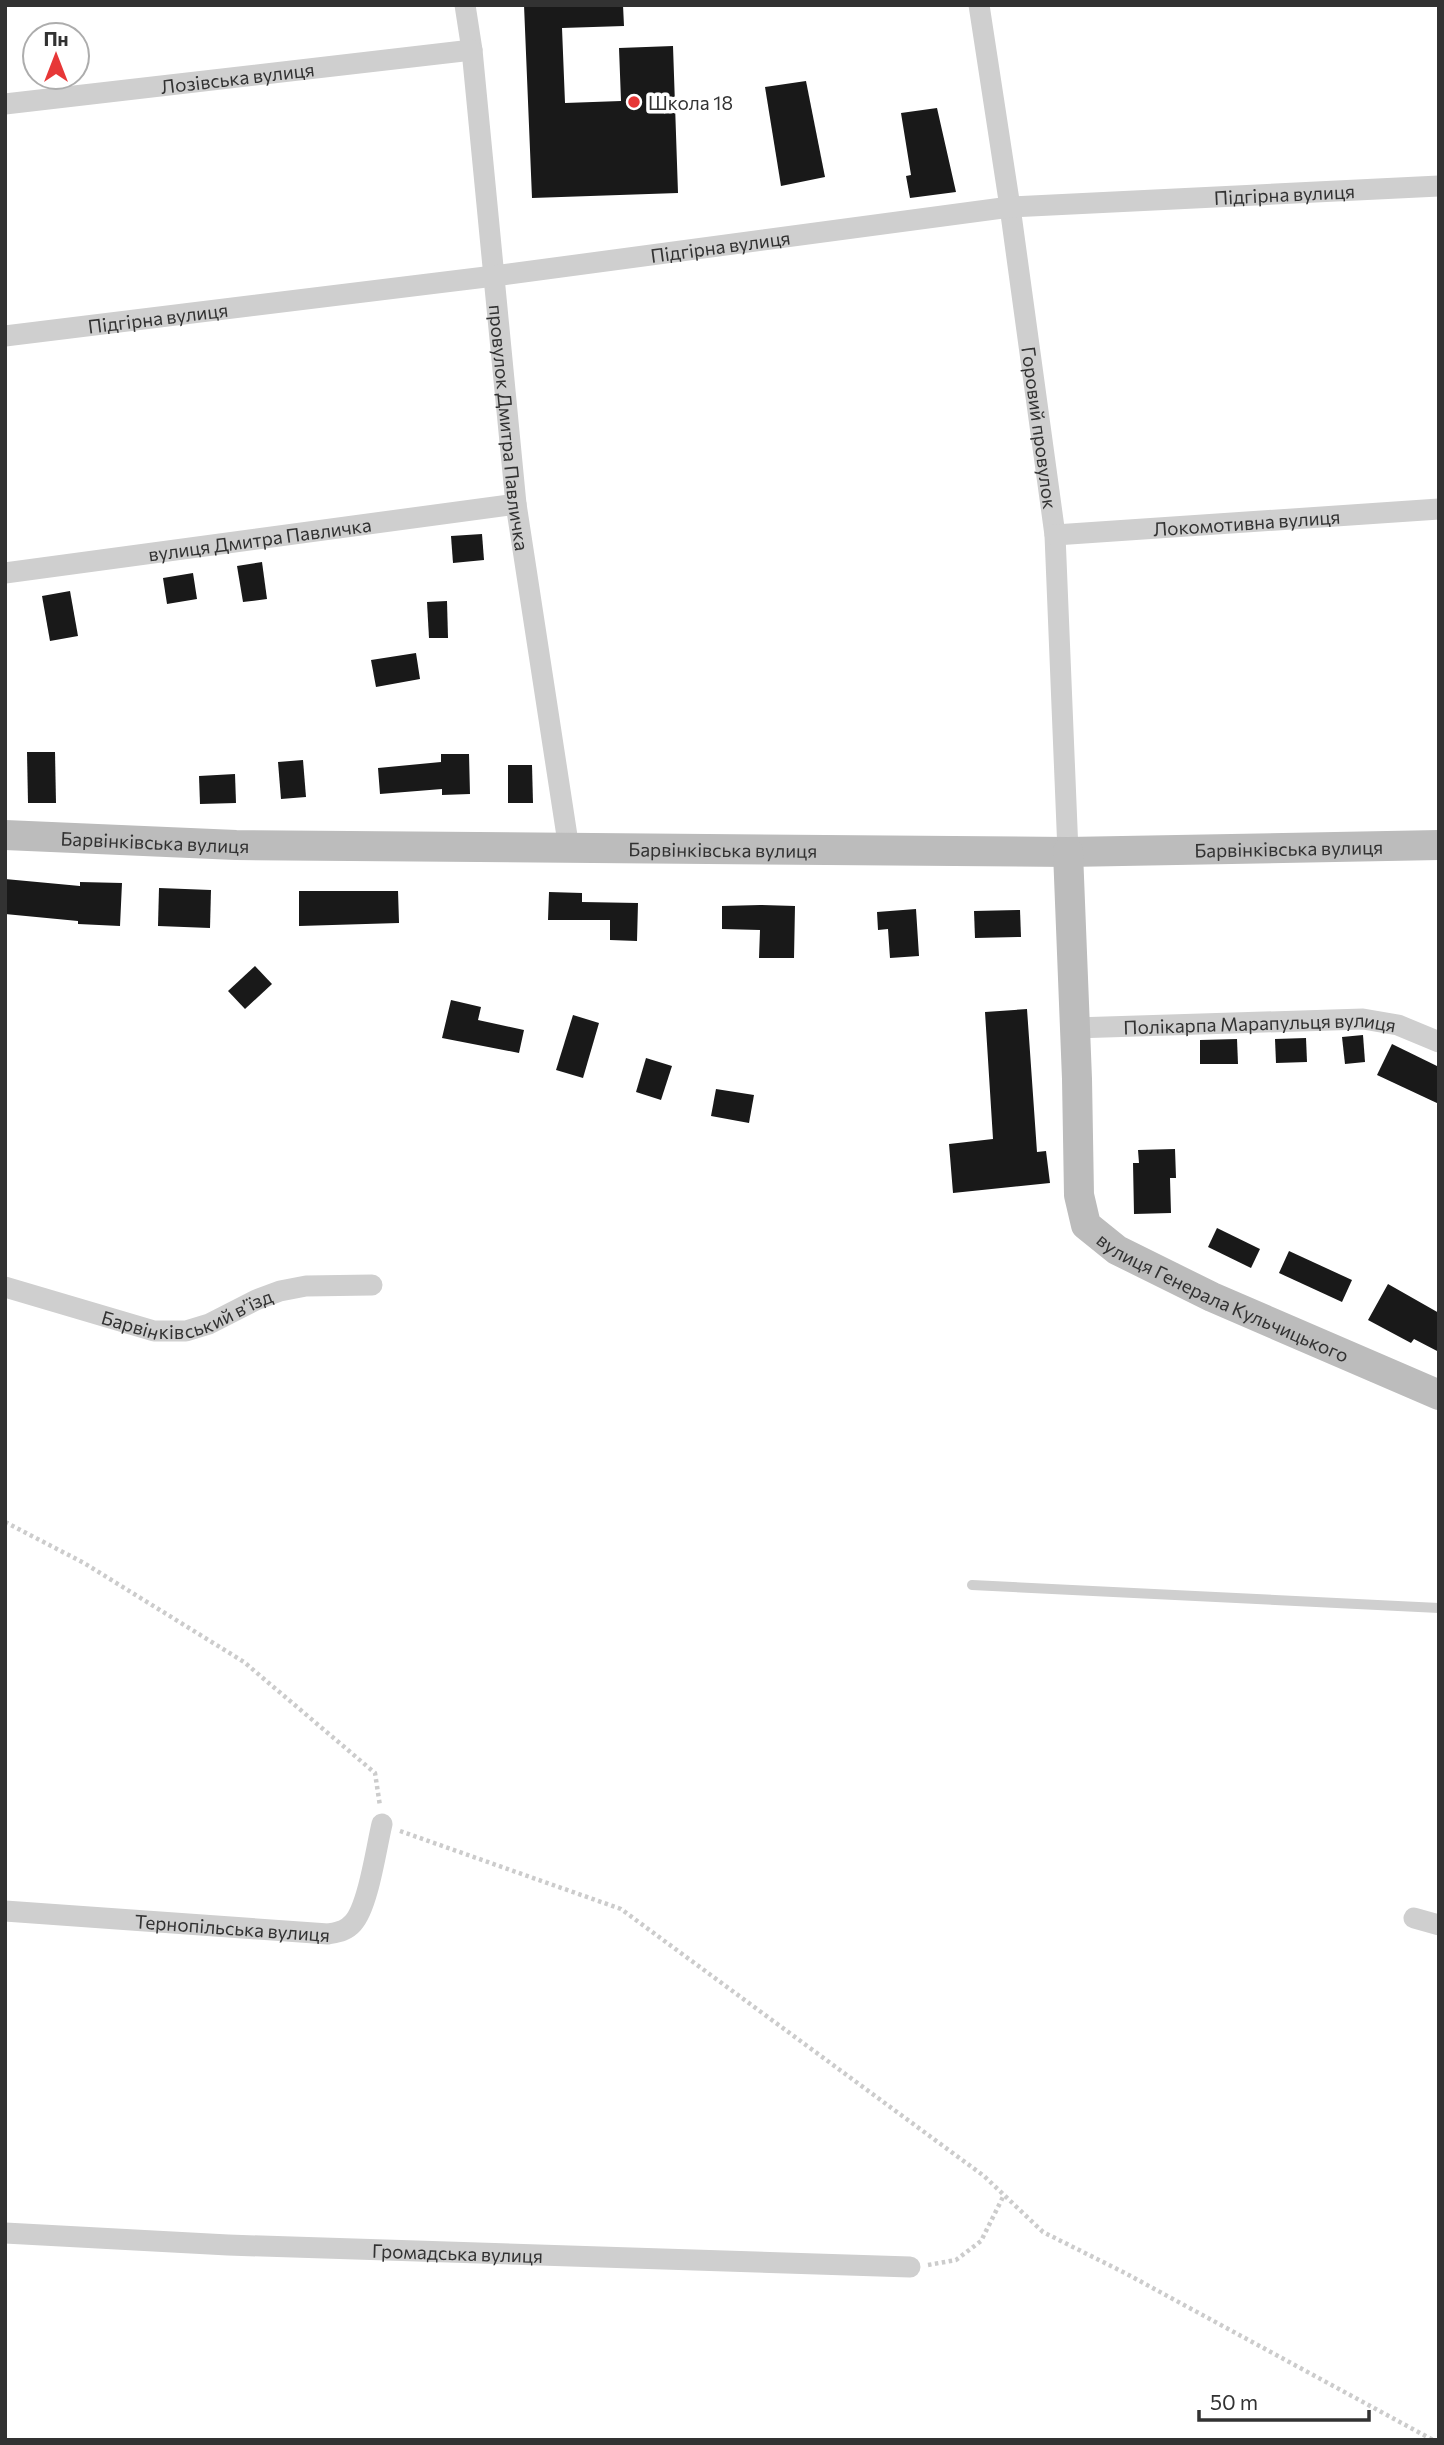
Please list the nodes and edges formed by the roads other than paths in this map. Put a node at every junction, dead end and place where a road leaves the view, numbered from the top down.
1 (465, 5) edge
2 (979, 5) edge
3 (472, 50) junction
4 (5, 104) edge
5 (1439, 186) edge
6 (1010, 207) junction
7 (494, 276) junction
8 (5, 336) edge
9 (516, 504) junction
10 (1439, 509) edge
11 (1055, 535) junction
12 (5, 573) edge
13 (5, 835) edge
14 (1439, 845) edge
15 (569, 849) junction
16 (1068, 852) junction
17 (1074, 1028) junction
18 (1439, 1042) edge
19 (372, 1285) dead end
20 (5, 1287) edge
21 (1439, 1395) edge
22 (972, 1585) dead end
23 (1439, 1608) edge
24 (382, 1824) road end
25 (5, 1911) edge
26 (1414, 1918) dead end
27 (1439, 1925) edge
28 (5, 2233) edge
29 (910, 2267) road end

1 - 3 street, провулок Дмитра Павличка
2 - 6 street, Горовий провулок
3 - 4 street, Лозівська вулиця
3 - 7 street, провулок Дмитра Павличка
5 - 6 street, Підгірна вулиця
6 - 7 street, Підгірна вулиця
6 - 11 street, Горовий провулок
7 - 8 street, Підгірна вулиця
7 - 9 street, провулок Дмитра Павличка
9 - 12 street, вулиця Дмитра Павличка
9 - 15 street, провулок Дмитра Павличка
10 - 11 street, Локомотивна вулиця
11 - 16 street, Горовий провулок
13 - 15 street, Барвінківська вулиця
14 - 16 street, Барвінківська вулиця
15 - 16 street, Барвінківська вулиця
16 - 17 street, вулиця Генерала Кульчицького
17 - 18 street, Полікарпа Марапульця вулиця
17 - 21 street, вулиця Генерала Кульчицького
19 - 20 street, Барвінківський в’їзд
22 - 23 lane
24 - 25 street, Тернопільська вулиця
26 - 27 street
28 - 29 street, Громадська вулиця

